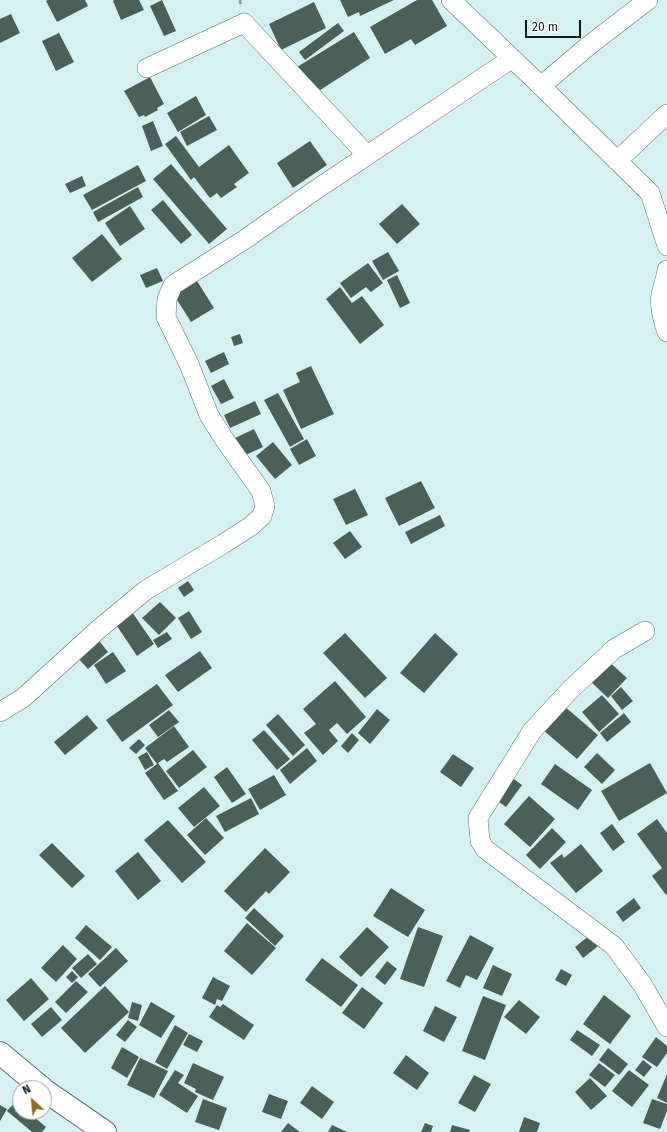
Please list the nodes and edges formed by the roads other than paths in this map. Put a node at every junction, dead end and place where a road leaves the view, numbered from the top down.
1 (451, 0) edge
2 (648, 0) edge
3 (511, 58) junction
4 (147, 68) dead end
5 (541, 86) junction
6 (667, 114) edge
7 (367, 156) junction
8 (617, 161) junction
9 (667, 246) edge
10 (667, 276) edge
11 (667, 332) edge
12 (645, 631) dead end
13 (0, 712) edge
14 (667, 1027) edge
15 (0, 1053) edge
16 (32, 1080) edge
17 (52, 1095) edge
18 (105, 1132) edge

1 - 3 street
2 - 5 street
3 - 5 street
3 - 7 street
4 - 7 street
5 - 8 street
6 - 8 street
7 - 13 street
8 - 9 street
10 - 11 street
12 - 14 street
15 - 16 main road
17 - 18 main road

